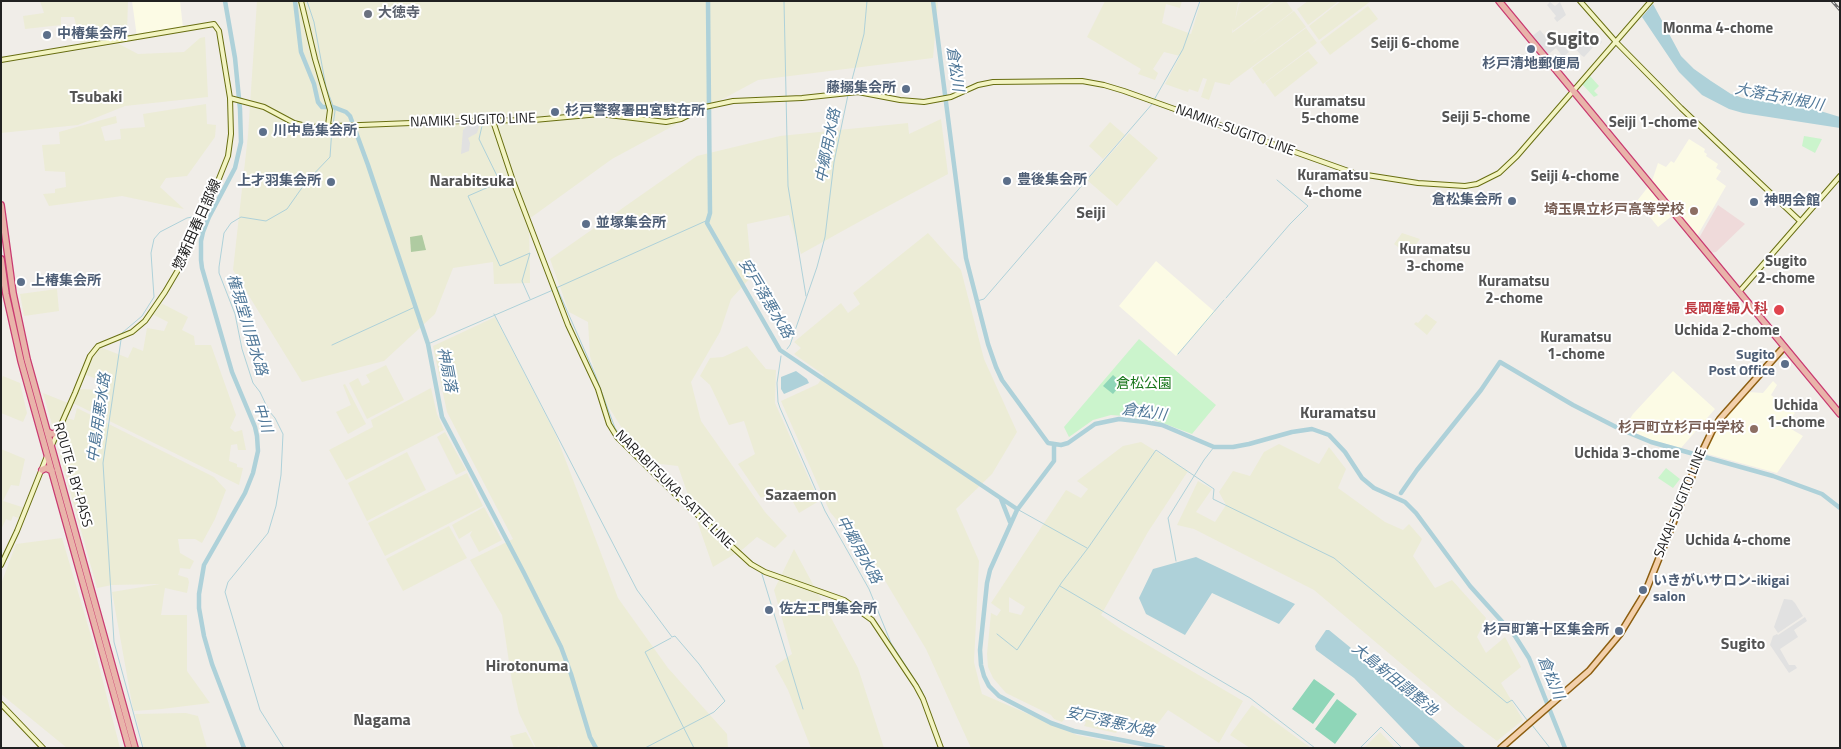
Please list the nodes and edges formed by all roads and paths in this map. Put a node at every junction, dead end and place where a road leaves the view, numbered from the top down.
1 (301, 1) edge
2 (1499, 1) edge
3 (1580, 1) edge
4 (1651, 1) edge
5 (1616, 42) junction
6 (1, 60) edge
7 (1574, 92) junction
8 (230, 98) junction
9 (494, 121) junction
10 (328, 126) junction
11 (1840, 176) edge
12 (1835, 181) junction
13 (1840, 185) edge
14 (1, 205) edge
15 (1800, 221) junction
16 (1, 259) edge
17 (1738, 292) junction
18 (1784, 347) junction
19 (1840, 414) edge
20 (47, 431) junction
21 (56, 433) junction
22 (51, 446) junction
23 (47, 456) junction
24 (42, 470) junction
25 (52, 471) junction
26 (1, 564) edge
27 (1, 704) edge
28 (43, 748) edge
29 (128, 748) edge
30 (135, 748) edge
31 (941, 748) edge
32 (1501, 748) edge

1 - 10 main road
2 - 7 highway
3 - 5 main road
4 - 5 main road, NAMIKI-SUGITO LINE
5 - 7 main road, NAMIKI-SUGITO LINE
5 - 15 main road
6 - 8 main road
7 - 9 main road, NAMIKI-SUGITO LINE
7 - 17 highway
8 - 10 main road
8 - 21 main road, 惣新田春日部線
9 - 10 main road, NAMIKI-SUGITO LINE
9 - 31 main road, NARABITSUKA-SATTE LINE
11 - 12 main road
12 - 13 main road
12 - 15 main road
14 - 20 highway, ROUTE 4 BY-PASS
15 - 17 main road
16 - 23 highway, ROUTE 4 BY-PASS
17 - 18 highway
18 - 19 highway
18 - 32 main road, SAKAI-SUGITO LINE
20 - 21 highway
20 - 22 highway, ROUTE 4 BY-PASS
21 - 22 main road, 惣新田春日部線
22 - 23 main road, 惣新田春日部線
22 - 30 highway, ROUTE 4 BY-PASS
23 - 24 main road, 惣新田春日部線
23 - 25 highway, ROUTE 4 BY-PASS
24 - 25 highway
24 - 26 main road, 惣新田春日部線
25 - 29 highway, ROUTE 4 BY-PASS
27 - 28 main road

